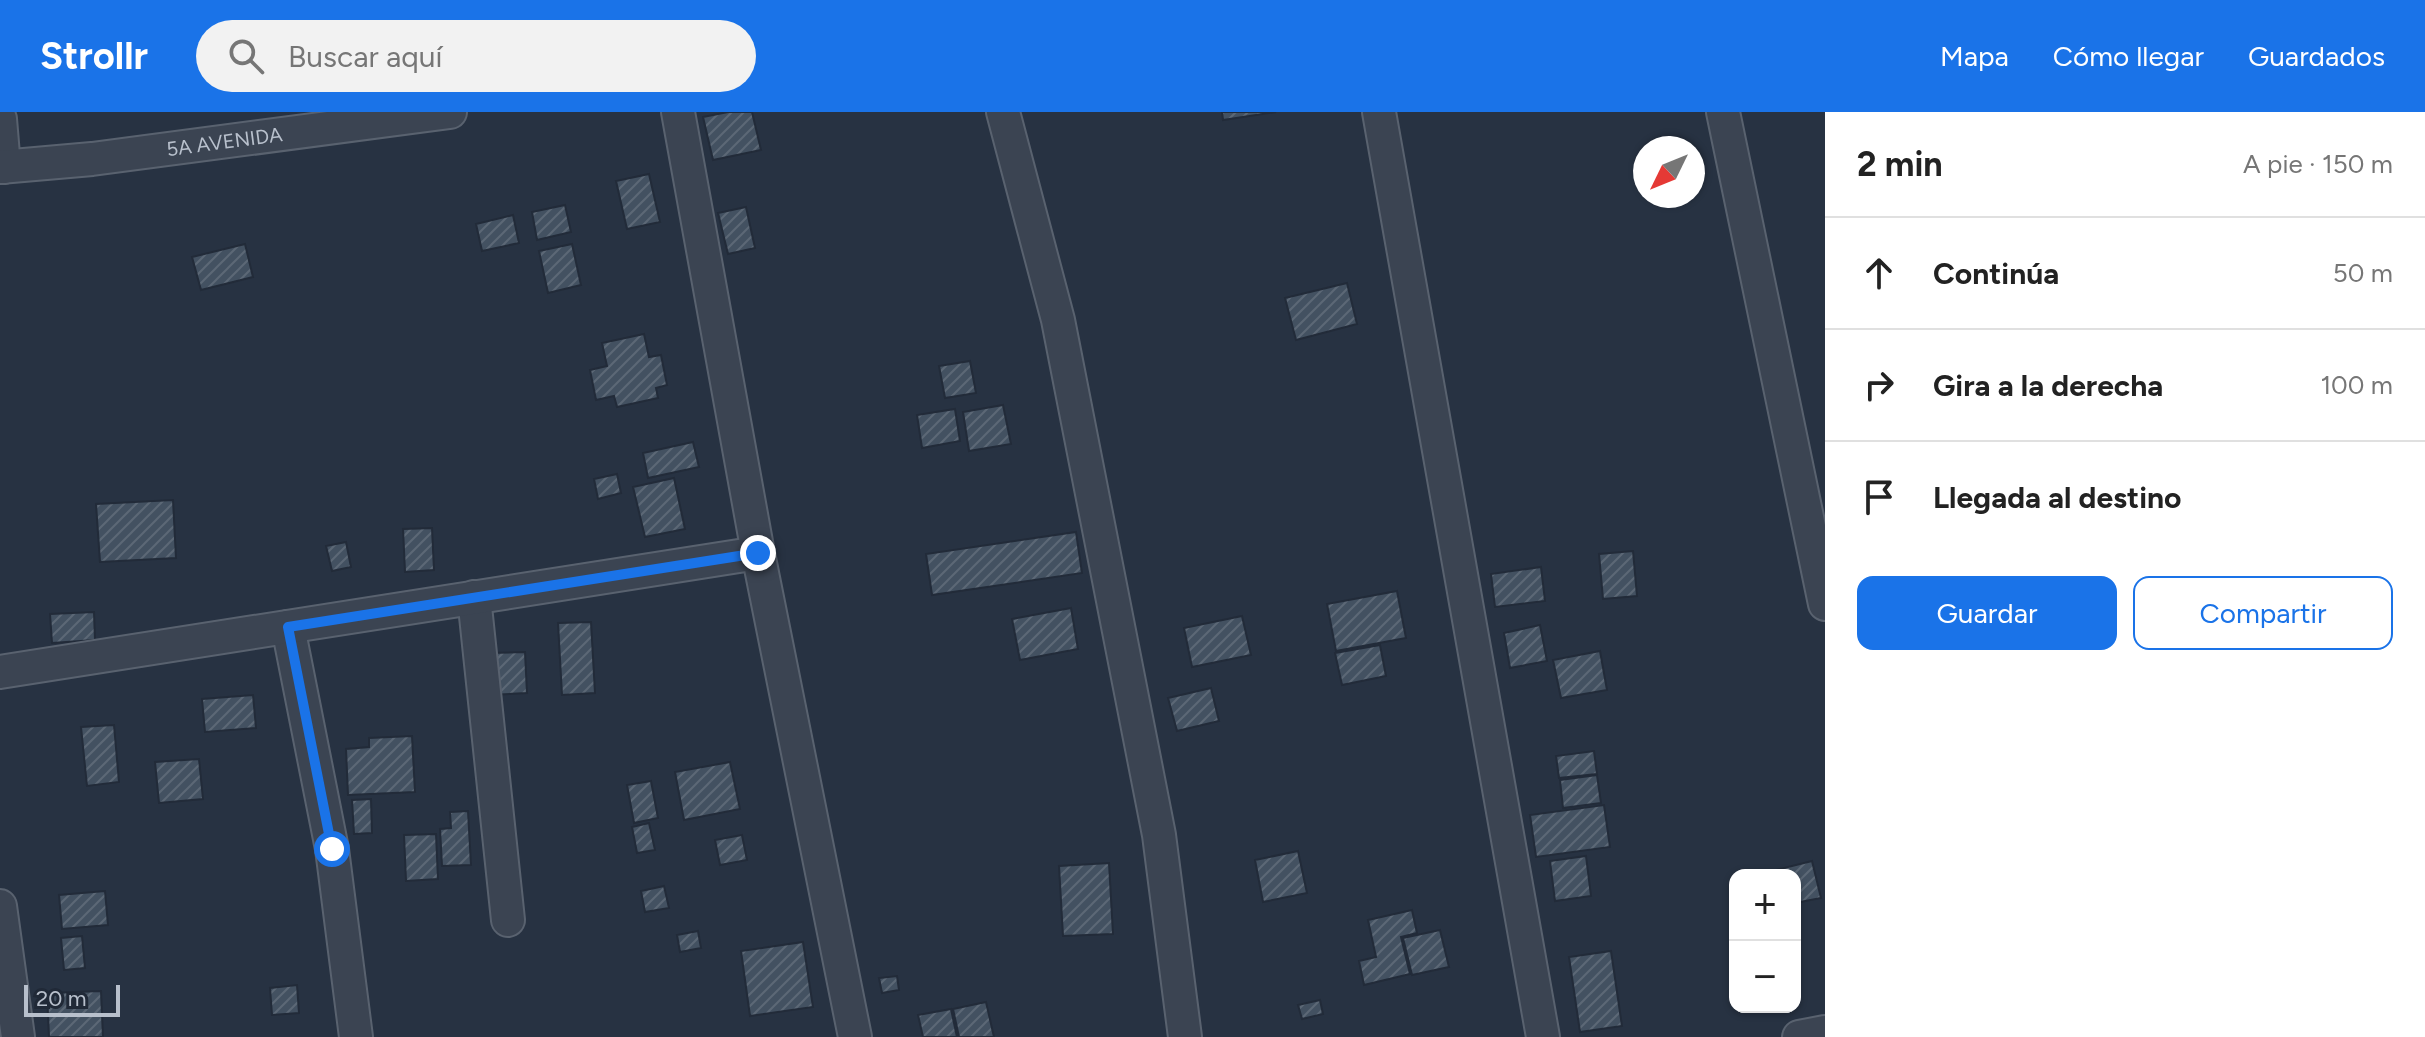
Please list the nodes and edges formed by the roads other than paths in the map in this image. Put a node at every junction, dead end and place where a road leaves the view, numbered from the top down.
1 (450, 112) edge
2 (678, 112) edge
3 (1003, 112) edge
4 (1379, 112) edge
5 (1723, 112) edge
6 (0, 119) edge
7 (2, 167) edge
8 (1812, 479) edge
9 (758, 553) junction
10 (474, 597) junction
11 (1825, 604) edge
12 (288, 627) junction
13 (0, 672) edge
14 (0, 906) edge
15 (508, 920) dead end
16 (1825, 1032) edge
17 (18, 1037) edge
18 (356, 1037) edge
19 (855, 1037) edge
20 (1185, 1037) edge
21 (1543, 1037) edge
22 (1799, 1037) edge

1 - 7 street, 5A AVENIDA
2 - 9 street
3 - 20 street
4 - 21 street
5 - 8 street
6 - 7 street
8 - 11 street
9 - 10 street
9 - 19 street
10 - 12 street
10 - 15 street
12 - 13 street
12 - 18 street
14 - 17 street
16 - 22 street

